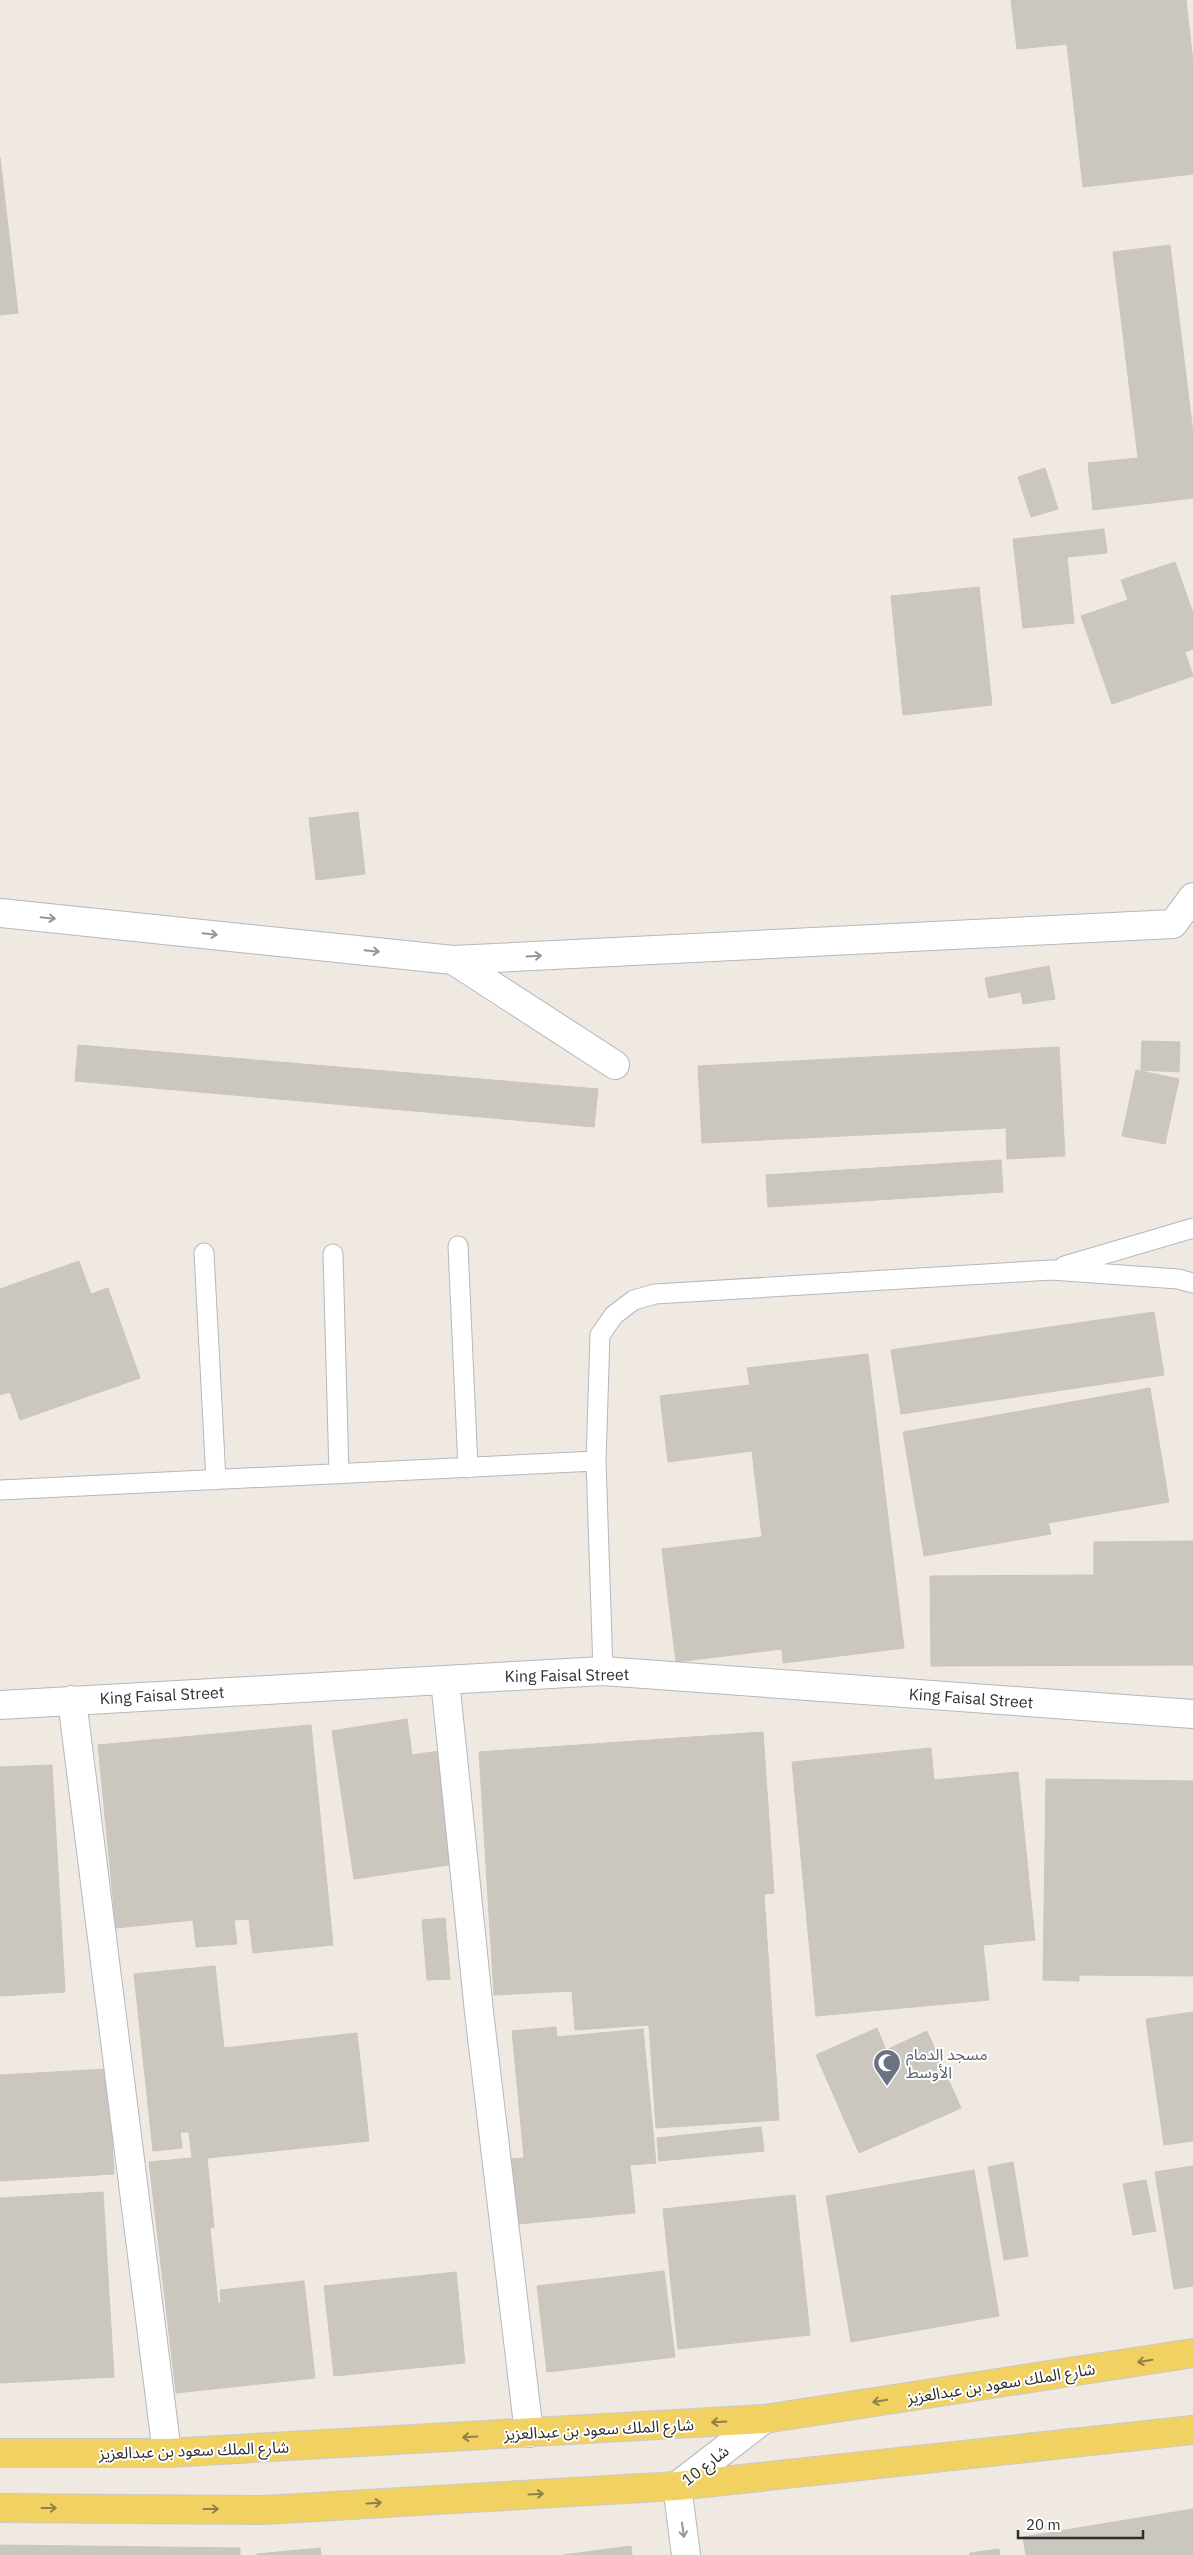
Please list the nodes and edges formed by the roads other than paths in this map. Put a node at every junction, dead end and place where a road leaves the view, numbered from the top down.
1 (1193, 897) edge
2 (0, 913) edge
3 (453, 960) junction
4 (615, 1065) dead end
5 (1193, 1228) edge
6 (458, 1246) dead end
7 (204, 1254) dead end
8 (332, 1254) dead end
9 (1051, 1270) junction
10 (1193, 1283) edge
11 (596, 1461) junction
12 (468, 1468) junction
13 (339, 1474) junction
14 (216, 1480) junction
15 (0, 1490) edge
16 (603, 1671) junction
17 (445, 1680) junction
18 (72, 1700) junction
19 (0, 1705) edge
20 (1193, 1714) edge
21 (1193, 2353) edge
22 (764, 2419) junction
23 (1193, 2430) edge
24 (528, 2433) junction
25 (0, 2453) edge
26 (167, 2454) junction
27 (677, 2486) junction
28 (0, 2508) edge
29 (686, 2555) edge

3 -> 1 street
2 -> 3 street
3 - 4 street
5 - 9 lane
6 - 12 lane
7 - 14 lane
8 - 13 lane
9 - 10 lane
9 - 11 lane
11 - 12 lane
11 - 16 lane
12 - 13 lane
13 - 14 lane
14 - 15 lane
16 - 17 street, King Faisal Street
16 - 20 street, King Faisal Street
17 - 18 street, King Faisal Street
17 - 24 street
18 - 19 street, King Faisal Street
18 - 26 street
21 -> 22 main road, شارع الملك سعود بن عبدالعزيز
22 -> 24 main road, شارع الملك سعود بن عبدالعزيز
22 - 27 street, شارع 10
23 - 27 main road
24 -> 26 main road, شارع الملك سعود بن عبدالعزيز
25 - 26 main road, شارع الملك سعود بن عبدالعزيز
28 -> 27 main road
27 -> 29 street, شارع 10

